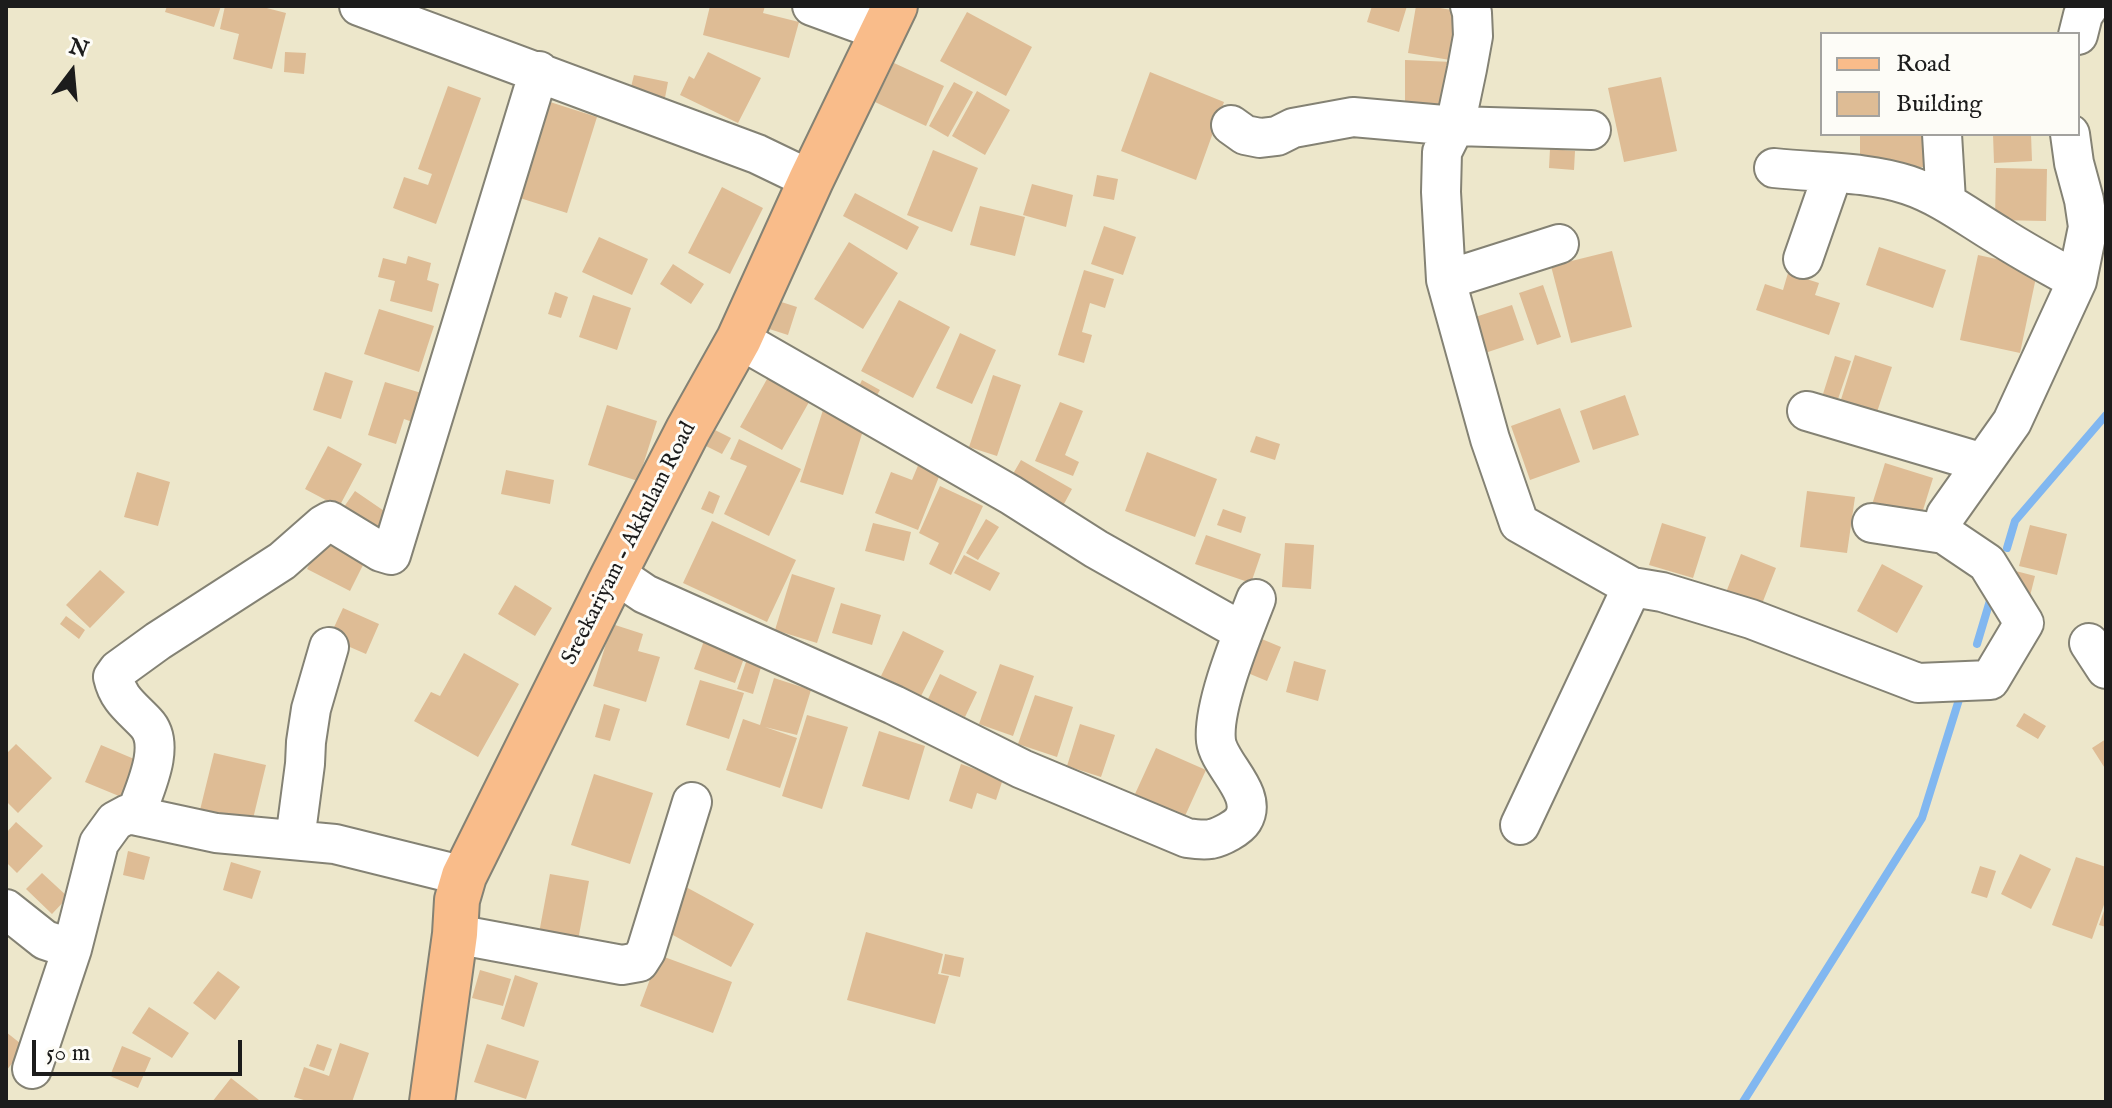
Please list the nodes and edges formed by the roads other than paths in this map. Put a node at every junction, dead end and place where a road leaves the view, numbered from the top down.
1 (359, 6) edge
2 (812, 6) edge
3 (1470, 6) edge
4 (2089, 6) edge
5 (889, 19) edge
6 (2079, 32) edge
7 (539, 71) junction
8 (1231, 125) dead end
9 (1455, 126) junction
10 (1591, 130) dead end
11 (1942, 136) edge
12 (2070, 136) edge
13 (1774, 168) dead end
14 (1833, 173) junction
15 (811, 180) junction
16 (1946, 201) junction
17 (1559, 244) dead end
18 (1803, 259) dead end
19 (1446, 280) junction
20 (2077, 281) junction
21 (739, 339) junction
22 (1807, 411) dead end
23 (1983, 463) junction
24 (1872, 523) dead end
25 (1944, 534) junction
26 (614, 573) junction
27 (1632, 587) junction
28 (329, 647) dead end
29 (692, 802) dead end
30 (136, 814) junction
31 (1520, 825) dead end
32 (295, 840) junction
33 (464, 876) junction
34 (6, 909) edge
35 (455, 934) junction
36 (72, 949) junction
37 (32, 1069) dead end
38 (432, 1102) edge

1 - 7 street
2 - 5 street
3 - 9 street
4 - 6 street
5 - 15 main road, Sreekariyam - Akkulam Road
7 - 15 street
7 - 30 street
8 - 9 street
9 - 10 street
9 - 19 street
11 - 16 street
12 - 20 street
13 - 14 street
14 - 16 street
14 - 18 street
15 - 21 main road, Sreekariyam - Akkulam Road
16 - 20 street
17 - 19 street
19 - 27 street
20 - 23 street
21 - 26 main road, Sreekariyam - Akkulam Road
21 - 26 street
22 - 23 street
23 - 25 street
24 - 25 street
25 - 27 street
26 - 33 main road, Sreekariyam - Akkulam Road
27 - 31 street
28 - 32 street
29 - 35 street
30 - 32 street
30 - 36 street
32 - 33 street
33 - 35 main road, Sreekariyam - Akkulam Road
34 - 36 street
35 - 38 main road, Sreekariyam - Akkulam Road
36 - 37 street

